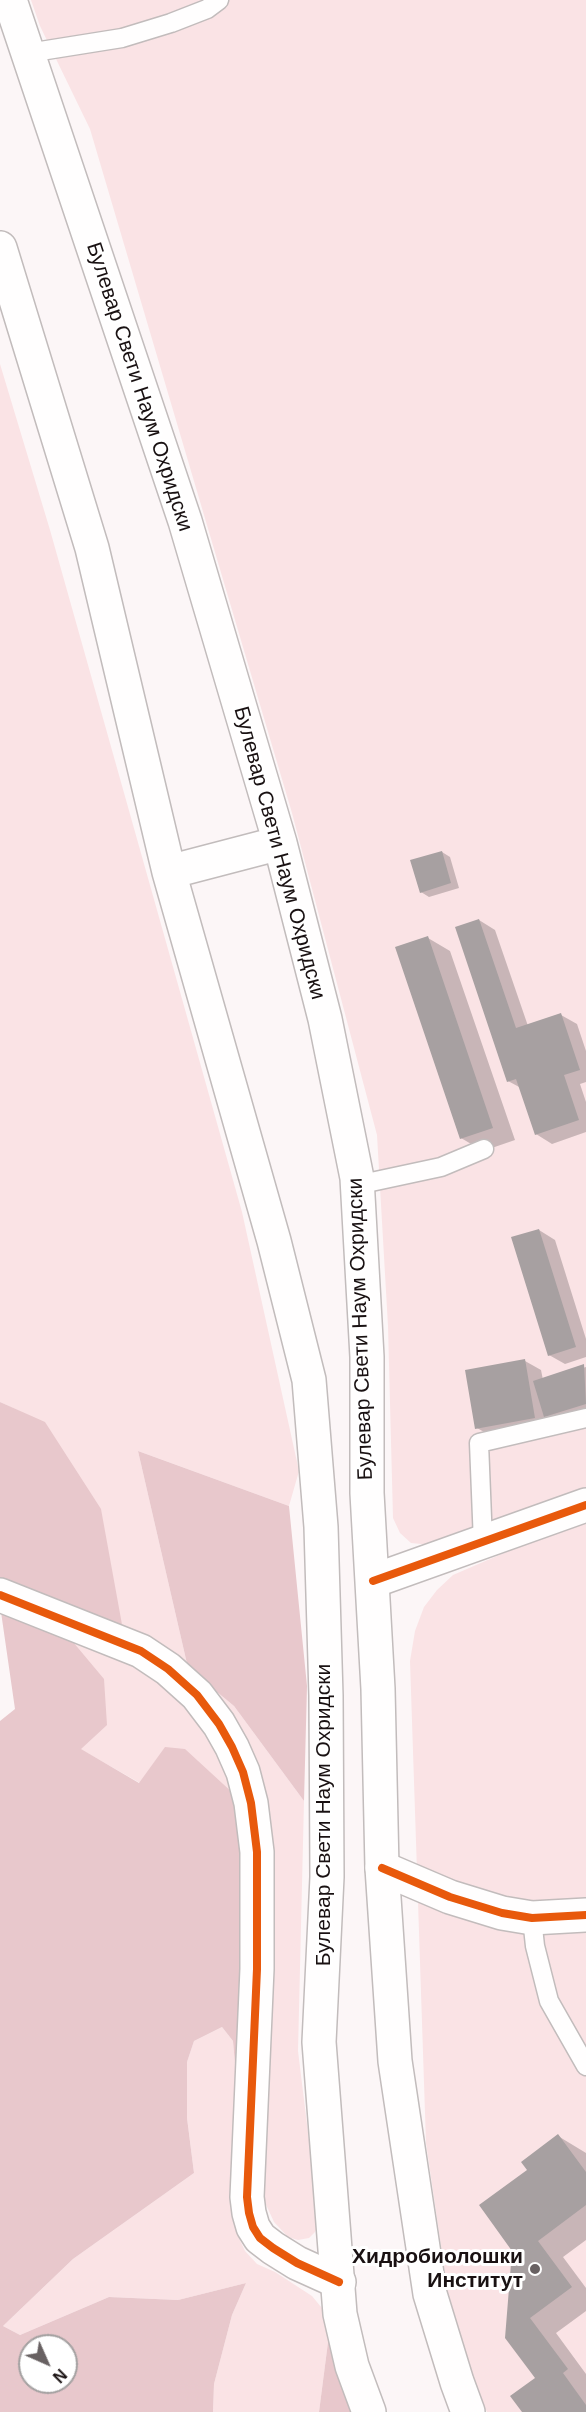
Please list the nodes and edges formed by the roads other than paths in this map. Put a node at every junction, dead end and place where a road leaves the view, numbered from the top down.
1 (10, 0) edge
2 (219, 0) edge
3 (28, 52) junction
4 (0, 248) edge
5 (280, 843) junction
6 (169, 872) junction
7 (484, 1149) dead end
8 (357, 1185) junction
9 (586, 1418) edge
10 (586, 1505) edge
11 (483, 1543) junction
12 (373, 1581) junction
13 (0, 1596) edge
14 (382, 1868) junction
15 (586, 1915) edge
16 (532, 1918) junction
17 (586, 2066) edge
18 (339, 2282) junction
19 (369, 2412) edge
20 (468, 2412) edge

1 - 3 main road, Булевар Свети Наум Охридски
2 - 3 lane
3 - 5 main road, Булевар Свети Наум Охридски
4 - 6 main road, Булевар Свети Наум Охридски
5 - 6 main road
5 - 8 main road, Булевар Свети Наум Охридски
6 - 18 main road, Булевар Свети Наум Охридски
7 - 8 lane
8 - 12 main road, Булевар Свети Наум Охридски
9 - 11 lane
10 - 11 main road
11 - 12 main road
12 - 14 main road, Булевар Свети Наум Охридски
13 - 18 main road
14 - 16 main road
14 - 20 main road, Булевар Свети Наум Охридски
15 - 16 main road
16 - 17 lane
18 - 19 main road, Булевар Свети Наум Охридски

